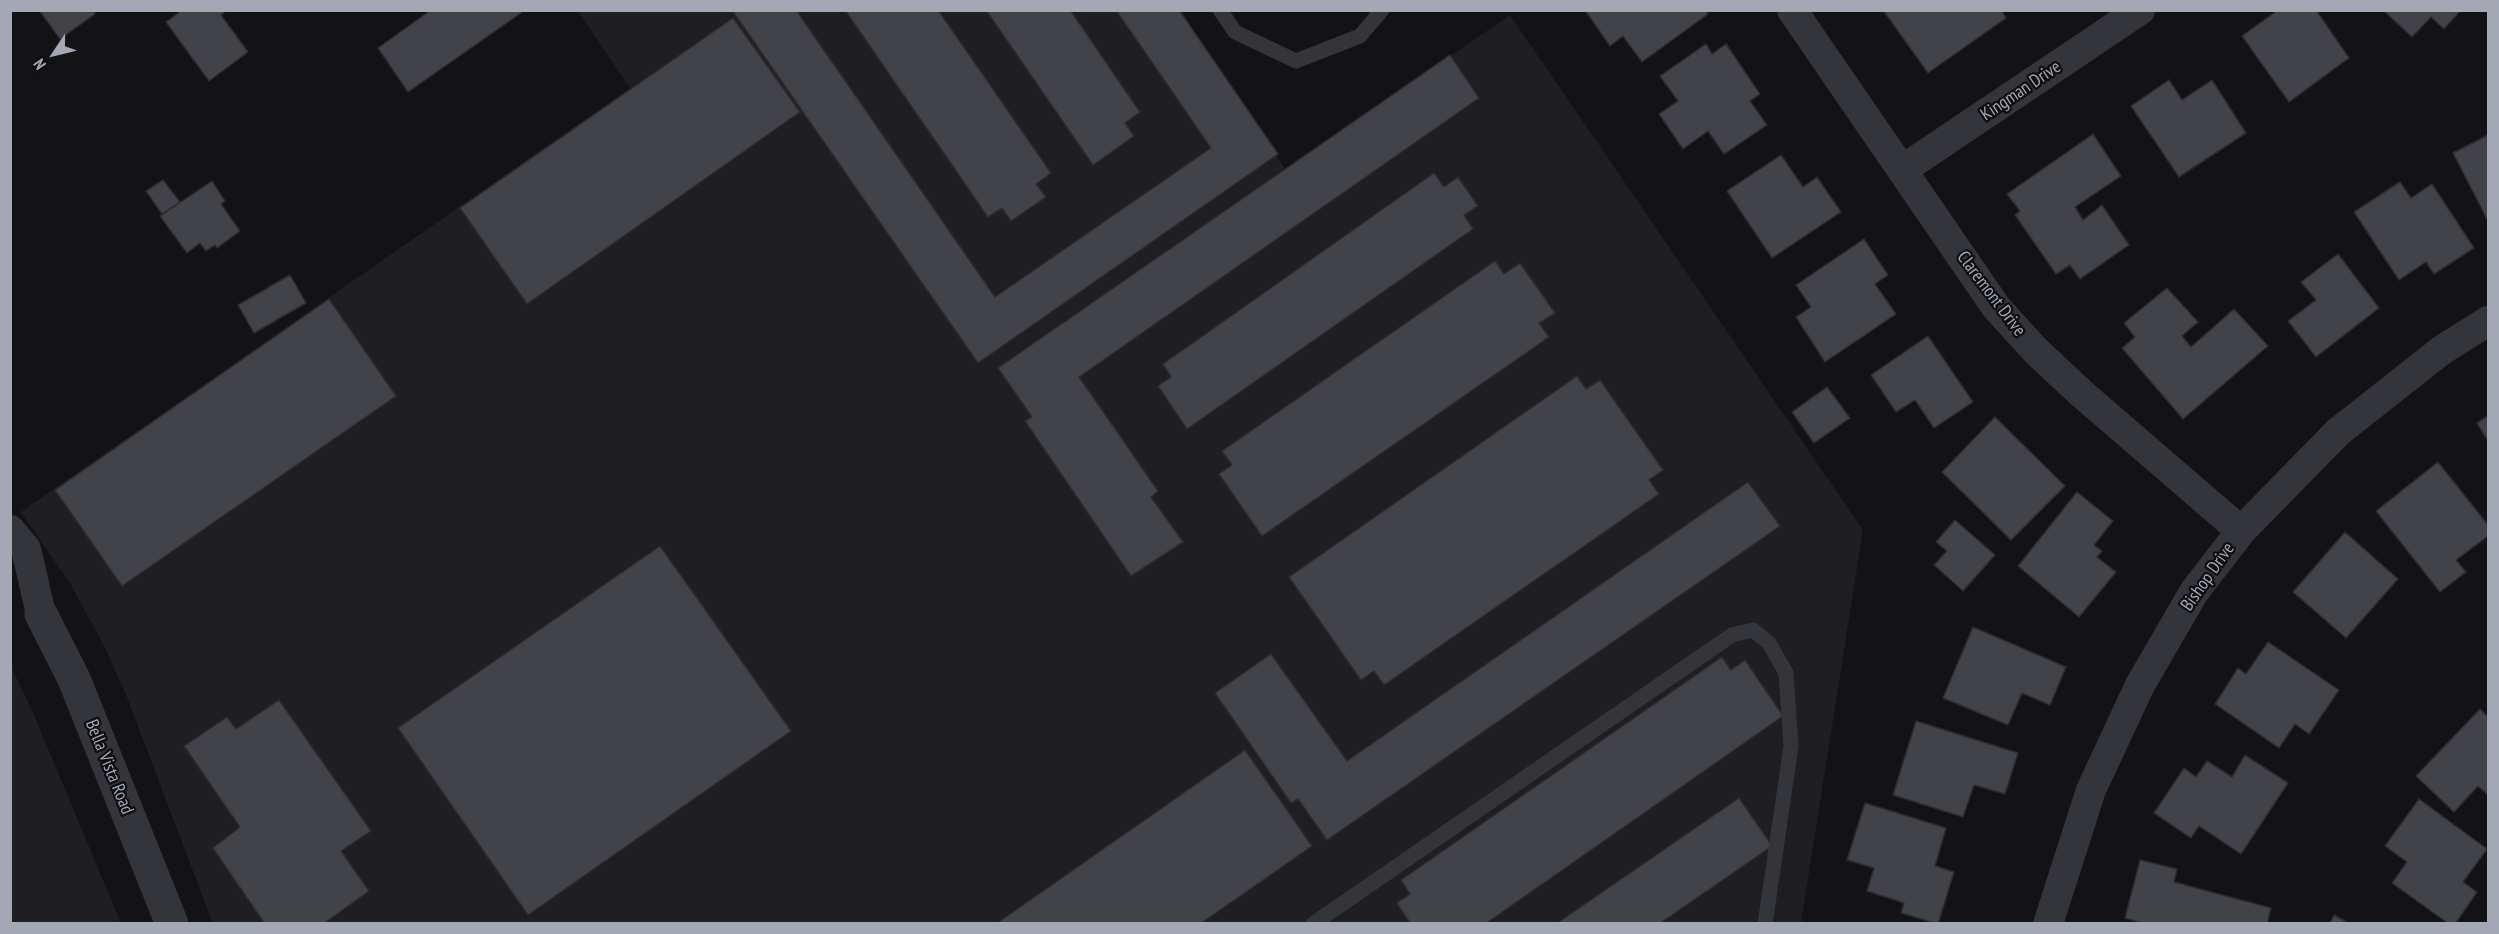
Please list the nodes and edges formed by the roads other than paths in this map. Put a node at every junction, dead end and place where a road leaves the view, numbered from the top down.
1 (1220, 10) edge
2 (1382, 10) edge
3 (1792, 10) edge
4 (2140, 10) edge
5 (1902, 170) junction
6 (2488, 321) edge
7 (10, 530) edge
8 (2241, 531) junction
9 (10, 594) edge
10 (40, 614) junction
11 (172, 924) edge
12 (1312, 924) edge
13 (1765, 924) edge
14 (2048, 924) edge

1 - 2 lane
3 - 5 street, Claremont Drive
4 - 5 street, Kingman Drive
5 - 8 street, Claremont Drive
6 - 8 street, Bishop Drive
7 - 10 street, Bella Vista Road
8 - 14 street, Bishop Drive
9 - 10 street, Bella Vista Road
10 - 11 street, Bella Vista Road
12 - 13 lane

